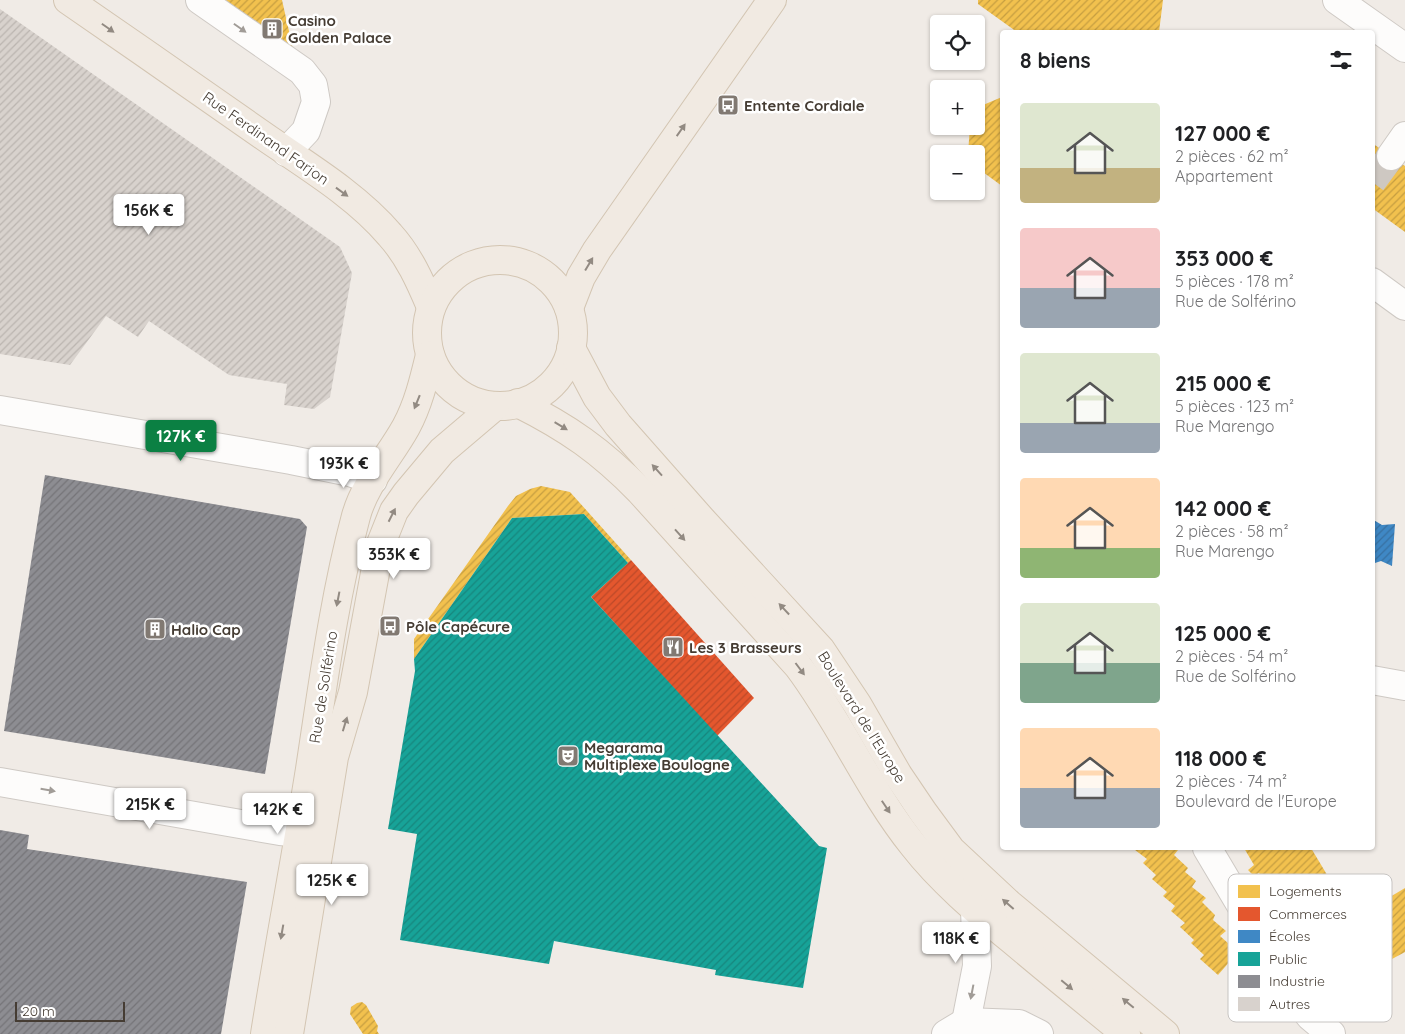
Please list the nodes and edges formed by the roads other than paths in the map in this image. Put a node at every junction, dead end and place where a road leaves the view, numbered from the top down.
1 (68, 0) edge
2 (200, 0) edge
3 (772, 0) edge
4 (1337, 0) edge
5 (1405, 48) edge
6 (286, 152) junction
7 (1375, 284) edge
8 (1405, 306) edge
9 (431, 307) junction
10 (569, 308) junction
11 (571, 348) junction
12 (430, 355) junction
13 (507, 405) junction
14 (0, 410) edge
15 (372, 480) junction
16 (1375, 681) edge
17 (1405, 686) edge
18 (0, 782) edge
19 (300, 831) junction
20 (1208, 850) edge
21 (1228, 883) edge
22 (975, 909) junction
23 (1317, 1022) edge
24 (956, 1028) edge
25 (265, 1034) edge
26 (289, 1034) edge
27 (1039, 1034) edge
28 (1126, 1034) edge
29 (1165, 1034) edge
30 (1331, 1034) edge

1 -> 6 main road, Rue Ferdinand Farjon
2 -> 6 street
10 -> 3 main road
4 - 5 street
6 -> 9 main road, Rue Ferdinand Farjon
7 - 8 street
9 - 10 main road
9 - 12 main road
10 - 11 main road
11 - 13 main road
29 -> 11 main road, Boulevard de l'Europe
12 - 13 main road
12 -> 15 main road, Rue de Solférino
13 -> 22 main road, Boulevard de l'Europe
26 -> 13 main road, Rue de Solférino
14 - 15 street
15 -> 19 main road, Rue de Solférino
16 - 17 street
18 -> 19 street
19 -> 25 main road, Rue de Solférino
20 - 21 street
22 -> 24 street
22 -> 28 main road, Boulevard de l'Europe
23 - 30 street
24 - 27 street

